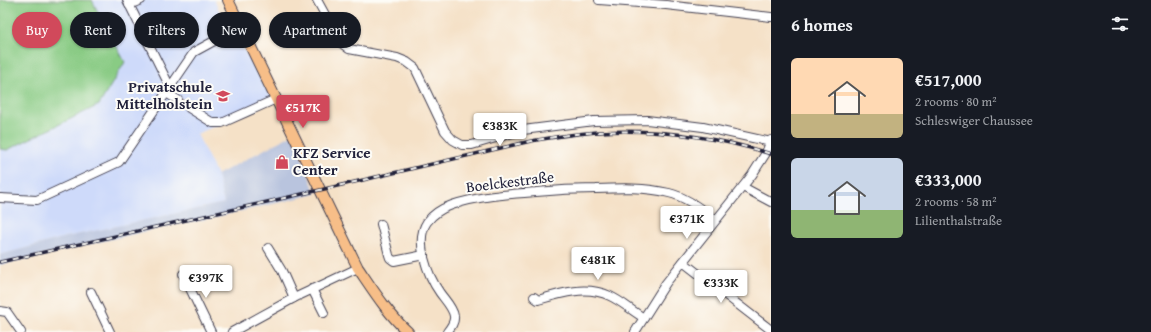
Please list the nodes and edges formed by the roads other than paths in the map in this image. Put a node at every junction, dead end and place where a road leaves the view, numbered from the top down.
1 (141, 0) edge
2 (228, 0) edge
3 (317, 0) edge
4 (599, 0) edge
5 (128, 3) edge
6 (666, 3) edge
7 (771, 17) edge
8 (207, 45) edge
9 (168, 90) junction
10 (276, 99) junction
11 (178, 100) tunnel mouth
12 (189, 108) tunnel mouth
13 (771, 141) edge
14 (743, 187) junction
15 (0, 198) edge
16 (771, 202) edge
17 (715, 220) junction
18 (380, 224) dead end
19 (268, 248) dead end
20 (424, 255) junction
21 (683, 262) junction
22 (358, 268) junction
23 (183, 274) dead end
24 (312, 289) junction
25 (91, 292) dead end
26 (534, 297) dead end
27 (294, 298) junction
28 (0, 311) edge
29 (324, 313) dead end
30 (644, 318) junction
31 (771, 330) edge
32 (21, 332) edge
33 (110, 332) edge
34 (211, 332) edge
35 (232, 332) edge
36 (408, 332) edge
37 (447, 332) edge
38 (635, 332) edge

1 - 5 street
2 - 10 main road
3 - 13 street
4 - 6 street
5 - 9 street
6 - 7 street
8 - 9 street
9 - 11 street
9 - 15 street
10 - 12 street
10 - 22 main road
13 - 14 street
14 - 16 street
14 - 17 street
17 - 20 street, Boelckestraße
17 - 21 street
18 - 20 street
19 - 27 street
20 - 37 street, Boelckestraße
21 - 30 street
21 - 31 street
22 - 24 street
22 - 36 main road
23 - 34 street
24 - 27 street
24 - 29 street
25 - 33 street
26 - 30 street
27 - 35 street
28 - 32 street
30 - 38 street

